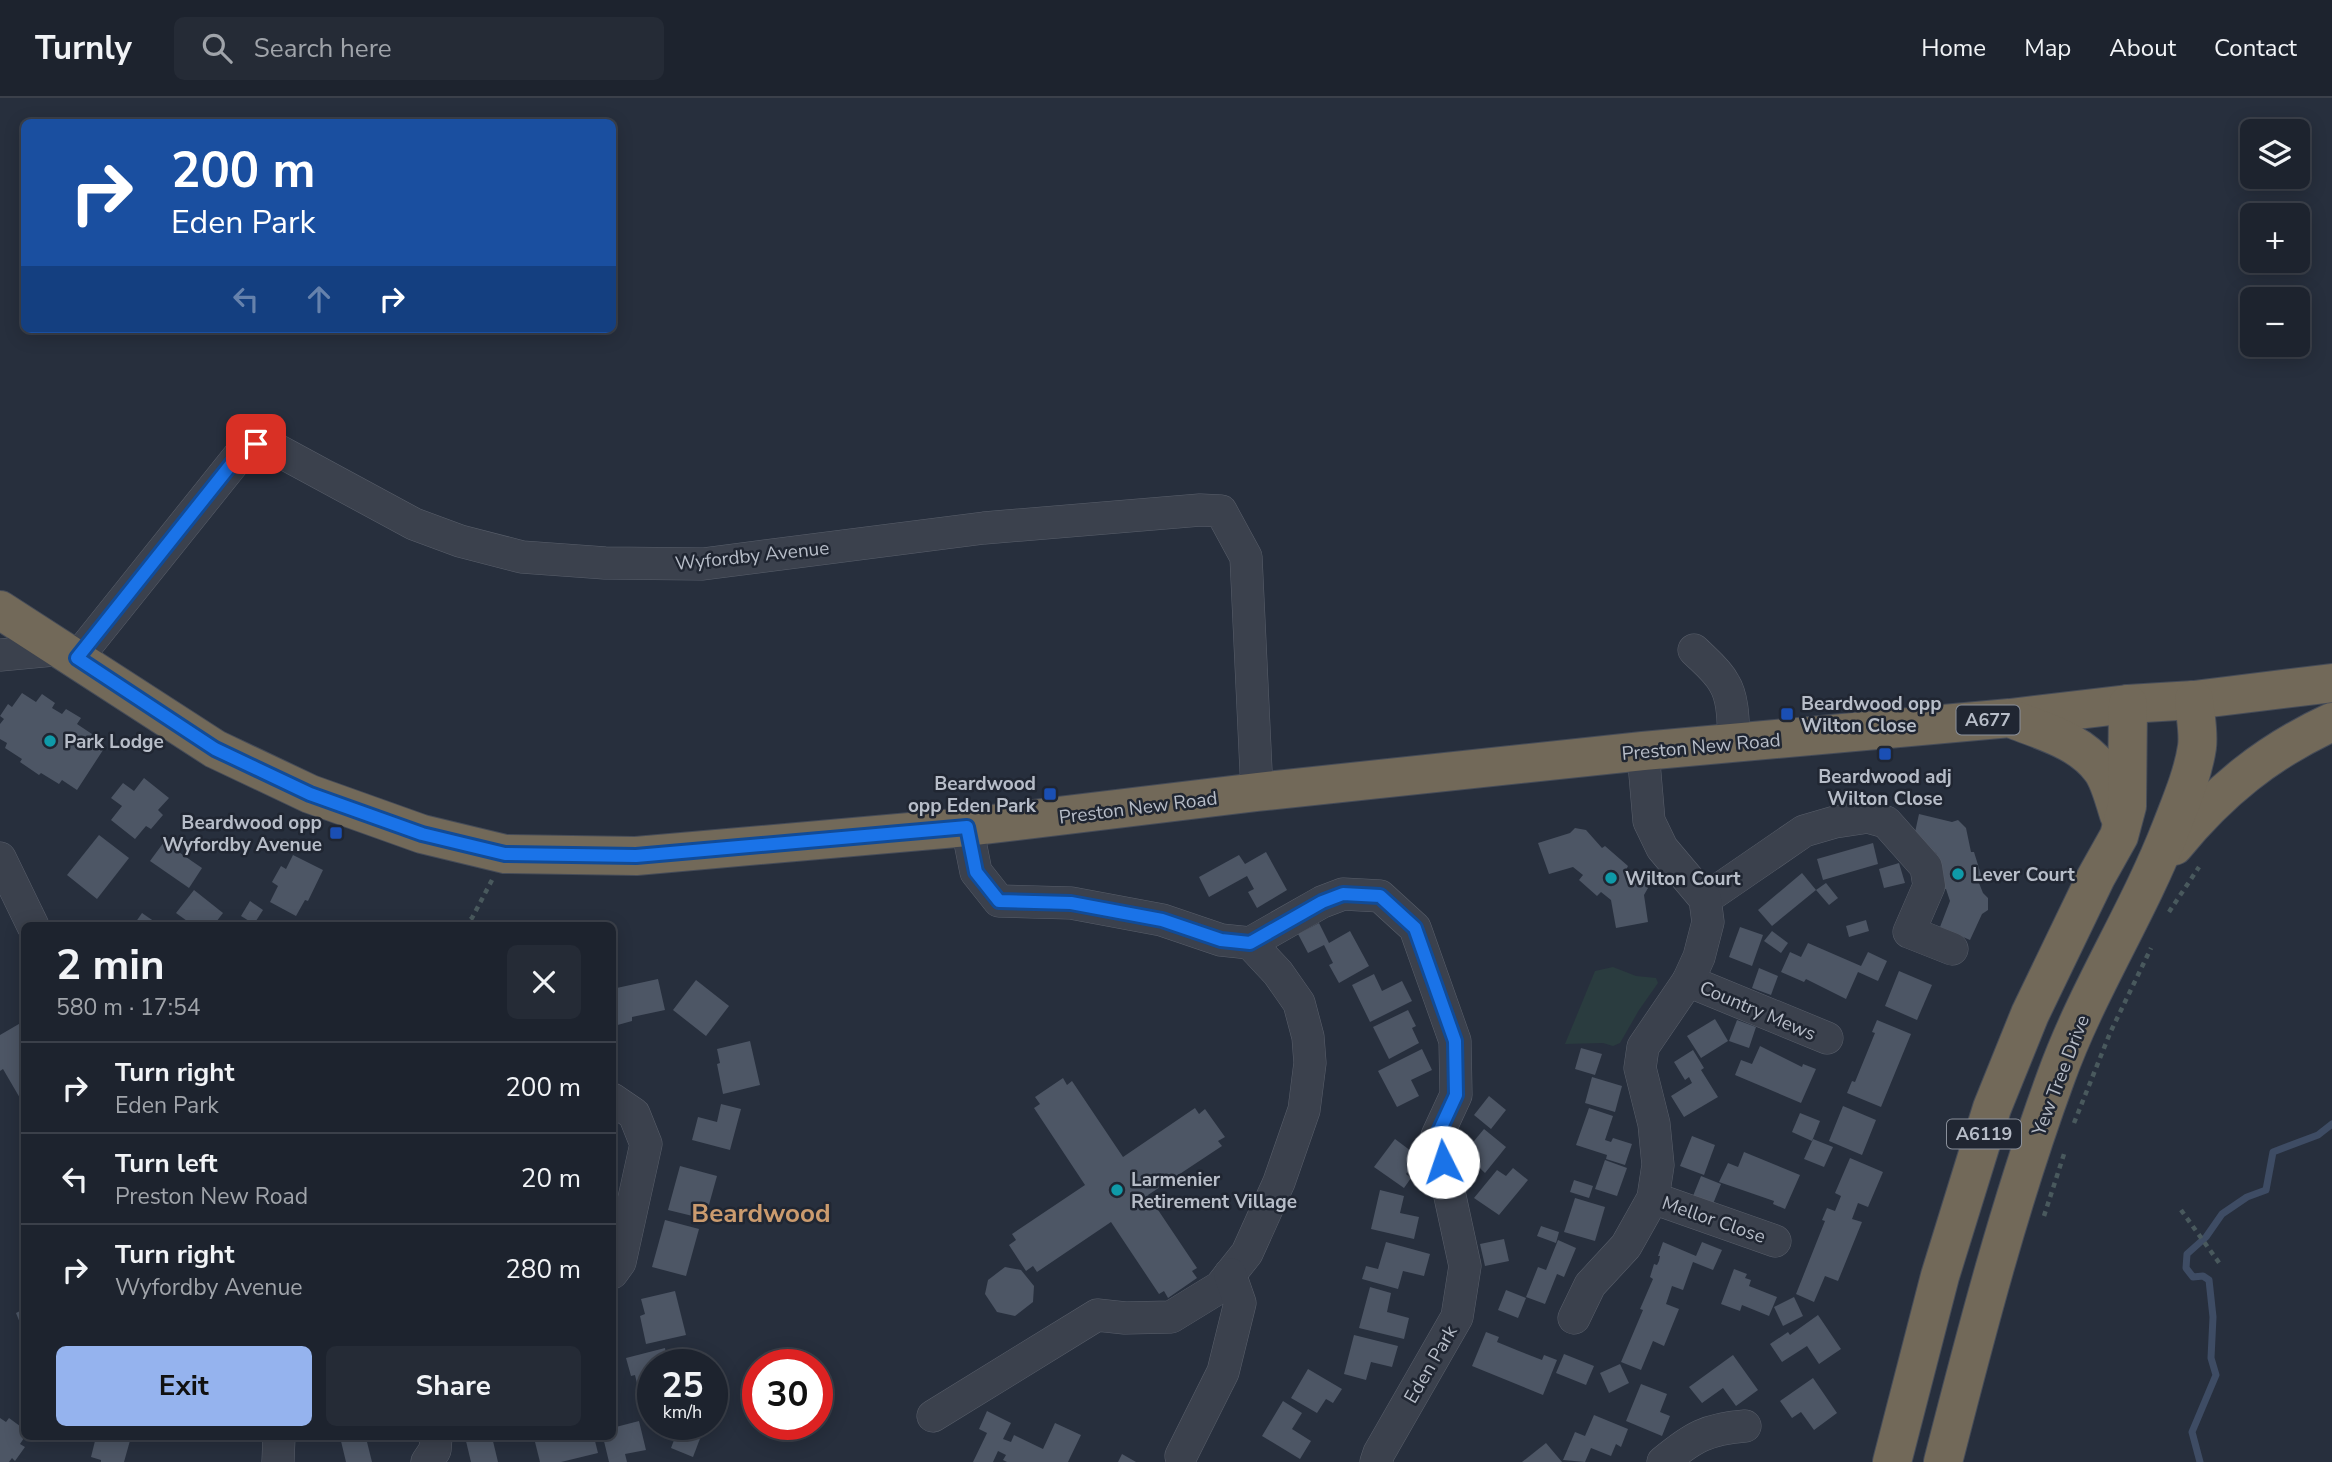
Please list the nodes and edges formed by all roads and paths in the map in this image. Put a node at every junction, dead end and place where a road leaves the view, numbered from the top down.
1 (0, 610) edge
2 (1694, 650) dead end
3 (71, 654) junction
4 (0, 655) edge
5 (2332, 683) edge
6 (2194, 699) junction
7 (2128, 704) junction
8 (2010, 718) junction
9 (2332, 722) edge
10 (1734, 742) junction
11 (1643, 751) junction
12 (1257, 792) junction
13 (2122, 824) junction
14 (967, 827) junction
15 (505, 854) junction
16 (0, 858) edge
17 (2204, 858) dead end
18 (2155, 869) junction
19 (1705, 899) junction
20 (31, 922) edge
21 (468, 922) edge
22 (2164, 922) dead end
23 (1250, 943) junction
24 (2152, 947) dead end
25 (1952, 949) dead end
26 (1688, 981) junction
27 (1827, 1038) dead end
28 (616, 1102) edge
29 (2072, 1128) dead end
30 (2068, 1140) dead end
31 (1653, 1198) junction
32 (2181, 1210) dead end
33 (2040, 1227) dead end
34 (1774, 1241) dead end
35 (2220, 1264) dead end
36 (616, 1268) edge
37 (1230, 1274) junction
38 (1574, 1318) dead end
39 (933, 1416) dead end
40 (1745, 1426) dead end
41 (279, 1440) edge
42 (436, 1440) edge
43 (1181, 1455) dead end
44 (1370, 1459) edge
45 (278, 1462) edge
46 (427, 1462) edge
47 (1663, 1462) edge
48 (1892, 1462) edge
49 (1943, 1462) edge

1 - 3 highway, Preston New Road / A677
2 - 10 street
3 - 4 street
3 - 12 street, Wyfordby Avenue
3 - 15 highway, Preston New Road / A677
5 - 6 highway, Preston New Road / A677
6 - 7 highway, Preston New Road / A677
6 - 18 highway, Yew Tree Drive / A6119
7 - 8 highway, Preston New Road / A677
7 - 13 highway, A6119
8 - 10 highway, Preston New Road / A677
8 - 13 highway
9 - 18 highway, A6119
10 - 11 highway, Preston New Road / A677
11 - 12 highway, Preston New Road / A677
11 - 19 street
12 - 14 highway, Preston New Road / A677
13 - 48 highway, A6119
14 - 15 highway, Preston New Road / A677
14 - 23 street
15 - 21 path
16 - 20 street
17 - 22 path
18 - 49 highway, Yew Tree Drive / A6119
19 - 25 street
19 - 26 street
23 - 37 street
23 - 44 street, Eden Park
24 - 29 path
26 - 27 street, Country Mews
26 - 31 street
28 - 36 street
30 - 33 path
31 - 34 street, Mellor Close
31 - 38 street
32 - 35 path
37 - 39 street
37 - 43 street
40 - 47 street
41 - 45 street
42 - 46 street

